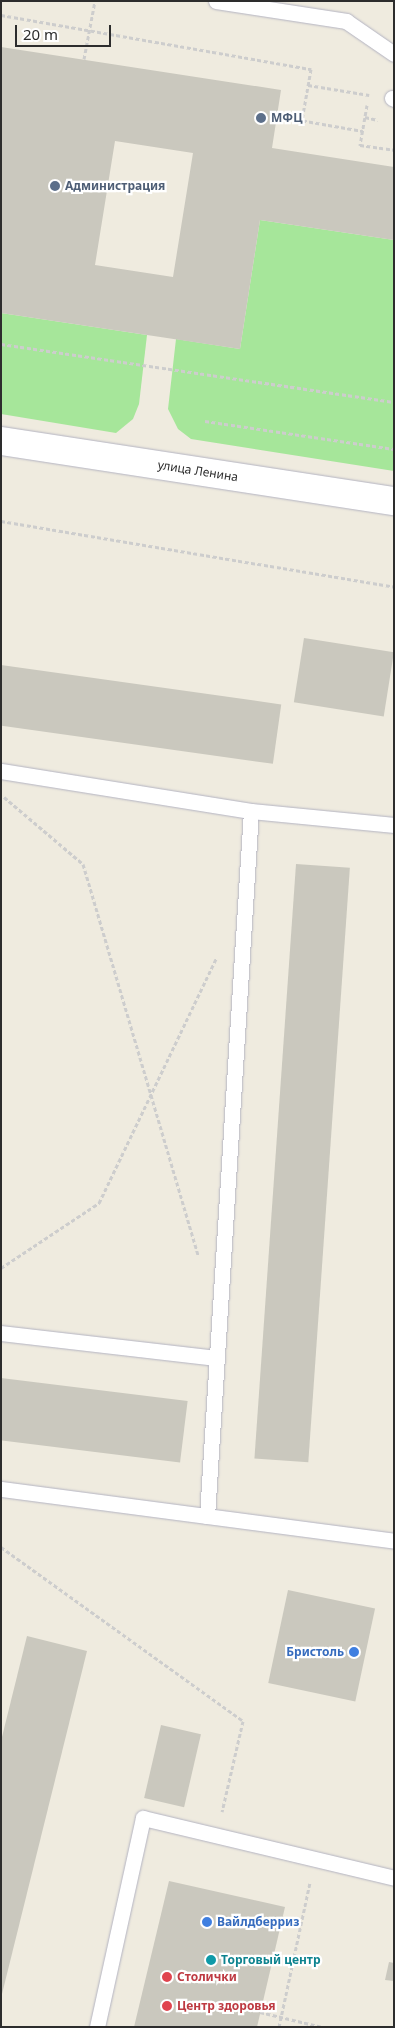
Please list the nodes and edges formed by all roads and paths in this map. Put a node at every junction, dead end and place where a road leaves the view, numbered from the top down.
1 (95, 1) edge
2 (216, 1) edge
3 (1, 14) edge
4 (90, 30) junction
5 (394, 54) edge
6 (84, 59) dead end
7 (308, 84) junction
8 (369, 94) junction
9 (393, 99) edge
10 (276, 116) dead end
11 (302, 120) junction
12 (363, 131) junction
13 (394, 150) edge
14 (1, 344) edge
15 (394, 402) edge
16 (206, 420) dead end
17 (1, 441) edge
18 (394, 449) edge
19 (394, 501) edge
20 (1, 521) edge
21 (394, 587) edge
22 (1, 771) edge
23 (1, 795) edge
24 (251, 811) junction
25 (394, 825) edge
26 (221, 950) dead end
27 (151, 1097) junction
28 (199, 1260) dead end
29 (1, 1268) edge
30 (1, 1333) edge
31 (216, 1358) junction
32 (1, 1489) edge
33 (207, 1516) junction
34 (394, 1540) edge
35 (1, 1547) edge
36 (217, 1836) junction
37 (315, 1859) junction
38 (394, 1878) edge
39 (260, 2012) dead end
40 (281, 2017) junction
41 (97, 2027) edge
42 (278, 2027) edge
43 (322, 2027) edge

1 - 4 path
2 - 5 lane
3 - 4 path
4 - 6 path
4 - 7 path
7 - 8 path
7 - 11 path
8 - 9 path
8 - 12 path
10 - 11 path
11 - 12 path
12 - 13 path
14 - 15 path
16 - 18 path
17 - 19 street, улица Ленина
20 - 21 path
22 - 24 lane
23 - 27 path
24 - 25 lane
24 - 31 lane
26 - 27 path
27 - 28 path
27 - 29 path
30 - 31 lane
31 - 33 lane
32 - 33 lane
33 - 34 lane
35 - 36 path
36 - 37 lane
36 - 41 lane
37 - 38 lane
37 - 40 path
39 - 40 path
40 - 42 path
40 - 43 path

